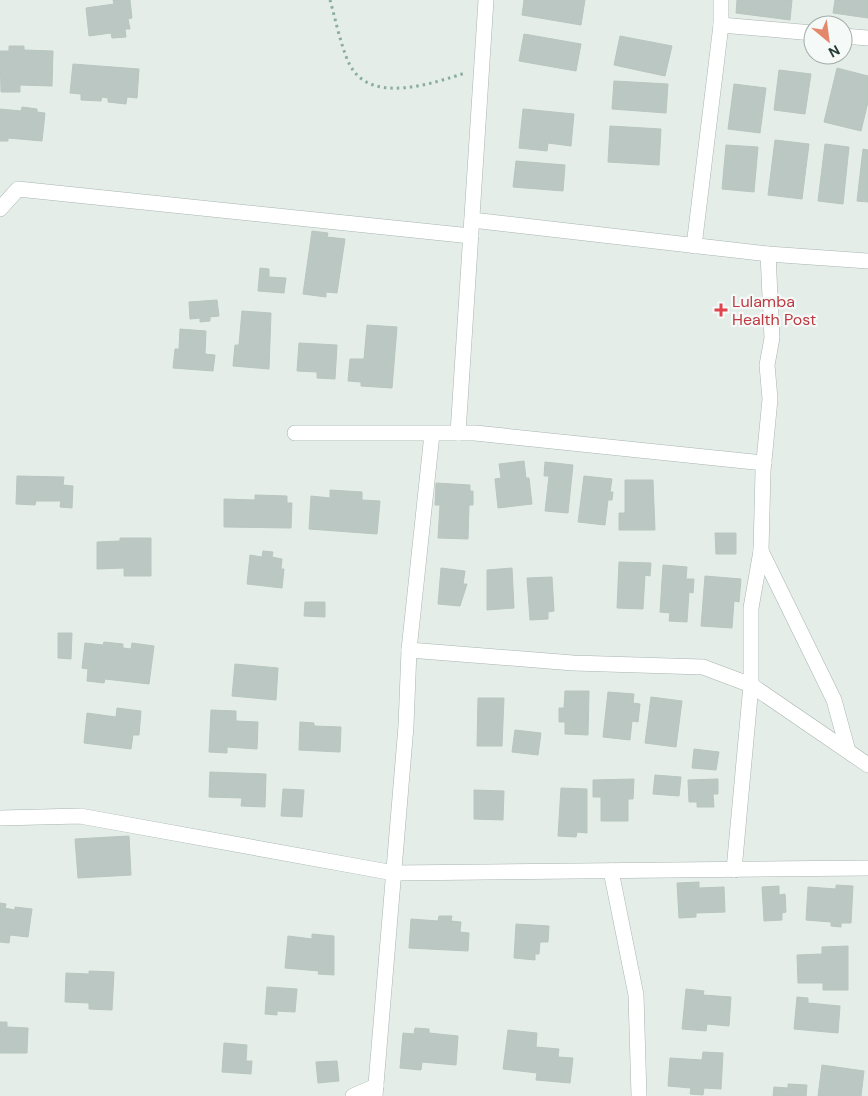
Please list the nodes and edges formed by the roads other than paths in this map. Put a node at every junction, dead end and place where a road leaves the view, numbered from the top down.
1 (486, 0) edge
2 (721, 0) edge
3 (720, 24) junction
4 (803, 32) edge
5 (853, 37) edge
6 (868, 38) edge
7 (0, 209) edge
8 (472, 220) junction
9 (471, 236) junction
10 (694, 246) junction
11 (768, 254) junction
12 (868, 261) edge
13 (295, 433) dead end
14 (458, 433) junction
15 (432, 434) junction
16 (764, 463) junction
17 (761, 551) junction
18 (409, 650) junction
19 (751, 685) junction
20 (848, 751) junction
21 (868, 765) edge
22 (0, 818) edge
23 (868, 868) edge
24 (734, 870) junction
25 (611, 871) junction
26 (394, 873) junction
27 (375, 1091) edge
28 (353, 1096) edge
29 (639, 1096) edge

1 - 8 street
2 - 3 street
3 - 4 street
3 - 10 street
5 - 6 street
7 - 9 street
8 - 9 street
8 - 10 street
9 - 14 street
10 - 11 street
11 - 12 street
11 - 16 street
13 - 15 street
14 - 15 street
14 - 16 street
15 - 18 street
16 - 17 street
17 - 19 street
17 - 20 street
18 - 19 street
18 - 26 street
19 - 20 street
19 - 24 street
20 - 21 street
22 - 26 street
23 - 24 street
24 - 25 street
25 - 26 street
25 - 29 street
26 - 27 street
27 - 28 street

